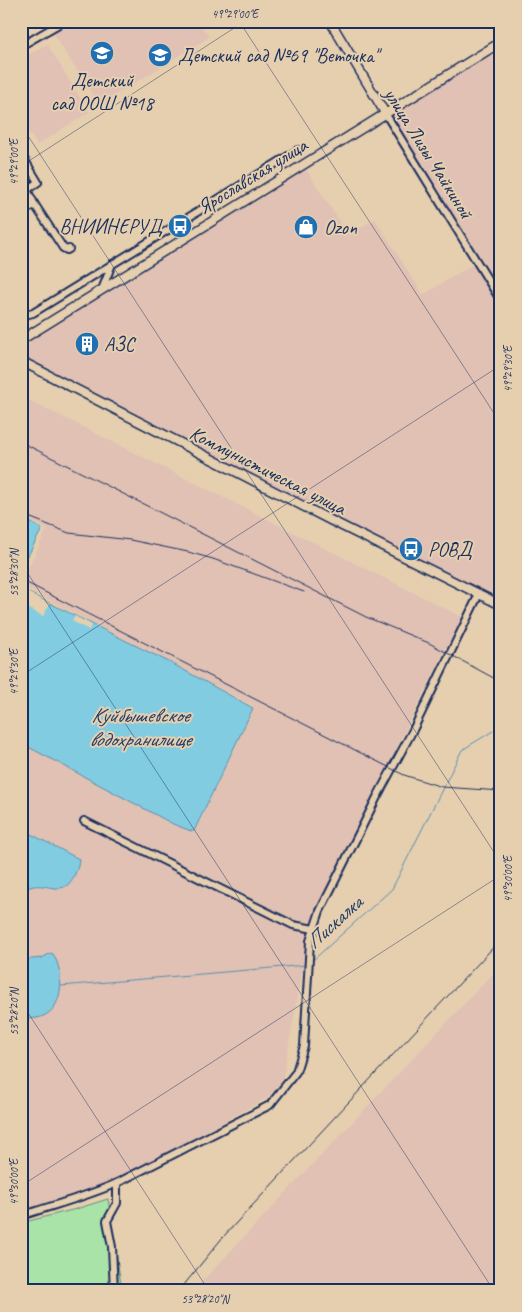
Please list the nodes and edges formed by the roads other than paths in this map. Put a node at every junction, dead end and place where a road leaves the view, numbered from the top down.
1 (47, 21) edge
2 (64, 21) edge
3 (330, 21) edge
4 (52, 29) junction
5 (501, 42) edge
6 (21, 46) edge
7 (385, 113) junction
8 (298, 150) dead end
9 (21, 154) edge
10 (35, 204) junction
11 (21, 212) edge
12 (69, 249) dead end
13 (112, 264) junction
14 (103, 288) junction
15 (501, 301) edge
16 (21, 313) edge
17 (21, 340) edge
18 (21, 361) edge
19 (479, 594) junction
20 (501, 605) edge
21 (84, 821) dead end
22 (314, 928) junction
23 (117, 1183) junction
24 (21, 1216) edge
25 (114, 1291) edge

1 - 4 street
2 - 4 street
3 - 7 main road, улица Лизы Чайкиной
4 - 6 street
5 - 7 main road, Ярославская улица
7 - 14 main road, Ярославская улица
7 - 15 street, улица Лизы Чайкиной
8 - 13 street
9 - 10 street
10 - 11 street
10 - 12 street
13 - 14 street
13 - 16 street
14 - 17 main road, Ярославская улица
18 - 19 main road, Коммунистическая улица
19 - 20 main road, Коммунистическая улица
19 - 22 street
21 - 22 street
22 - 23 street
23 - 24 street
23 - 25 street

